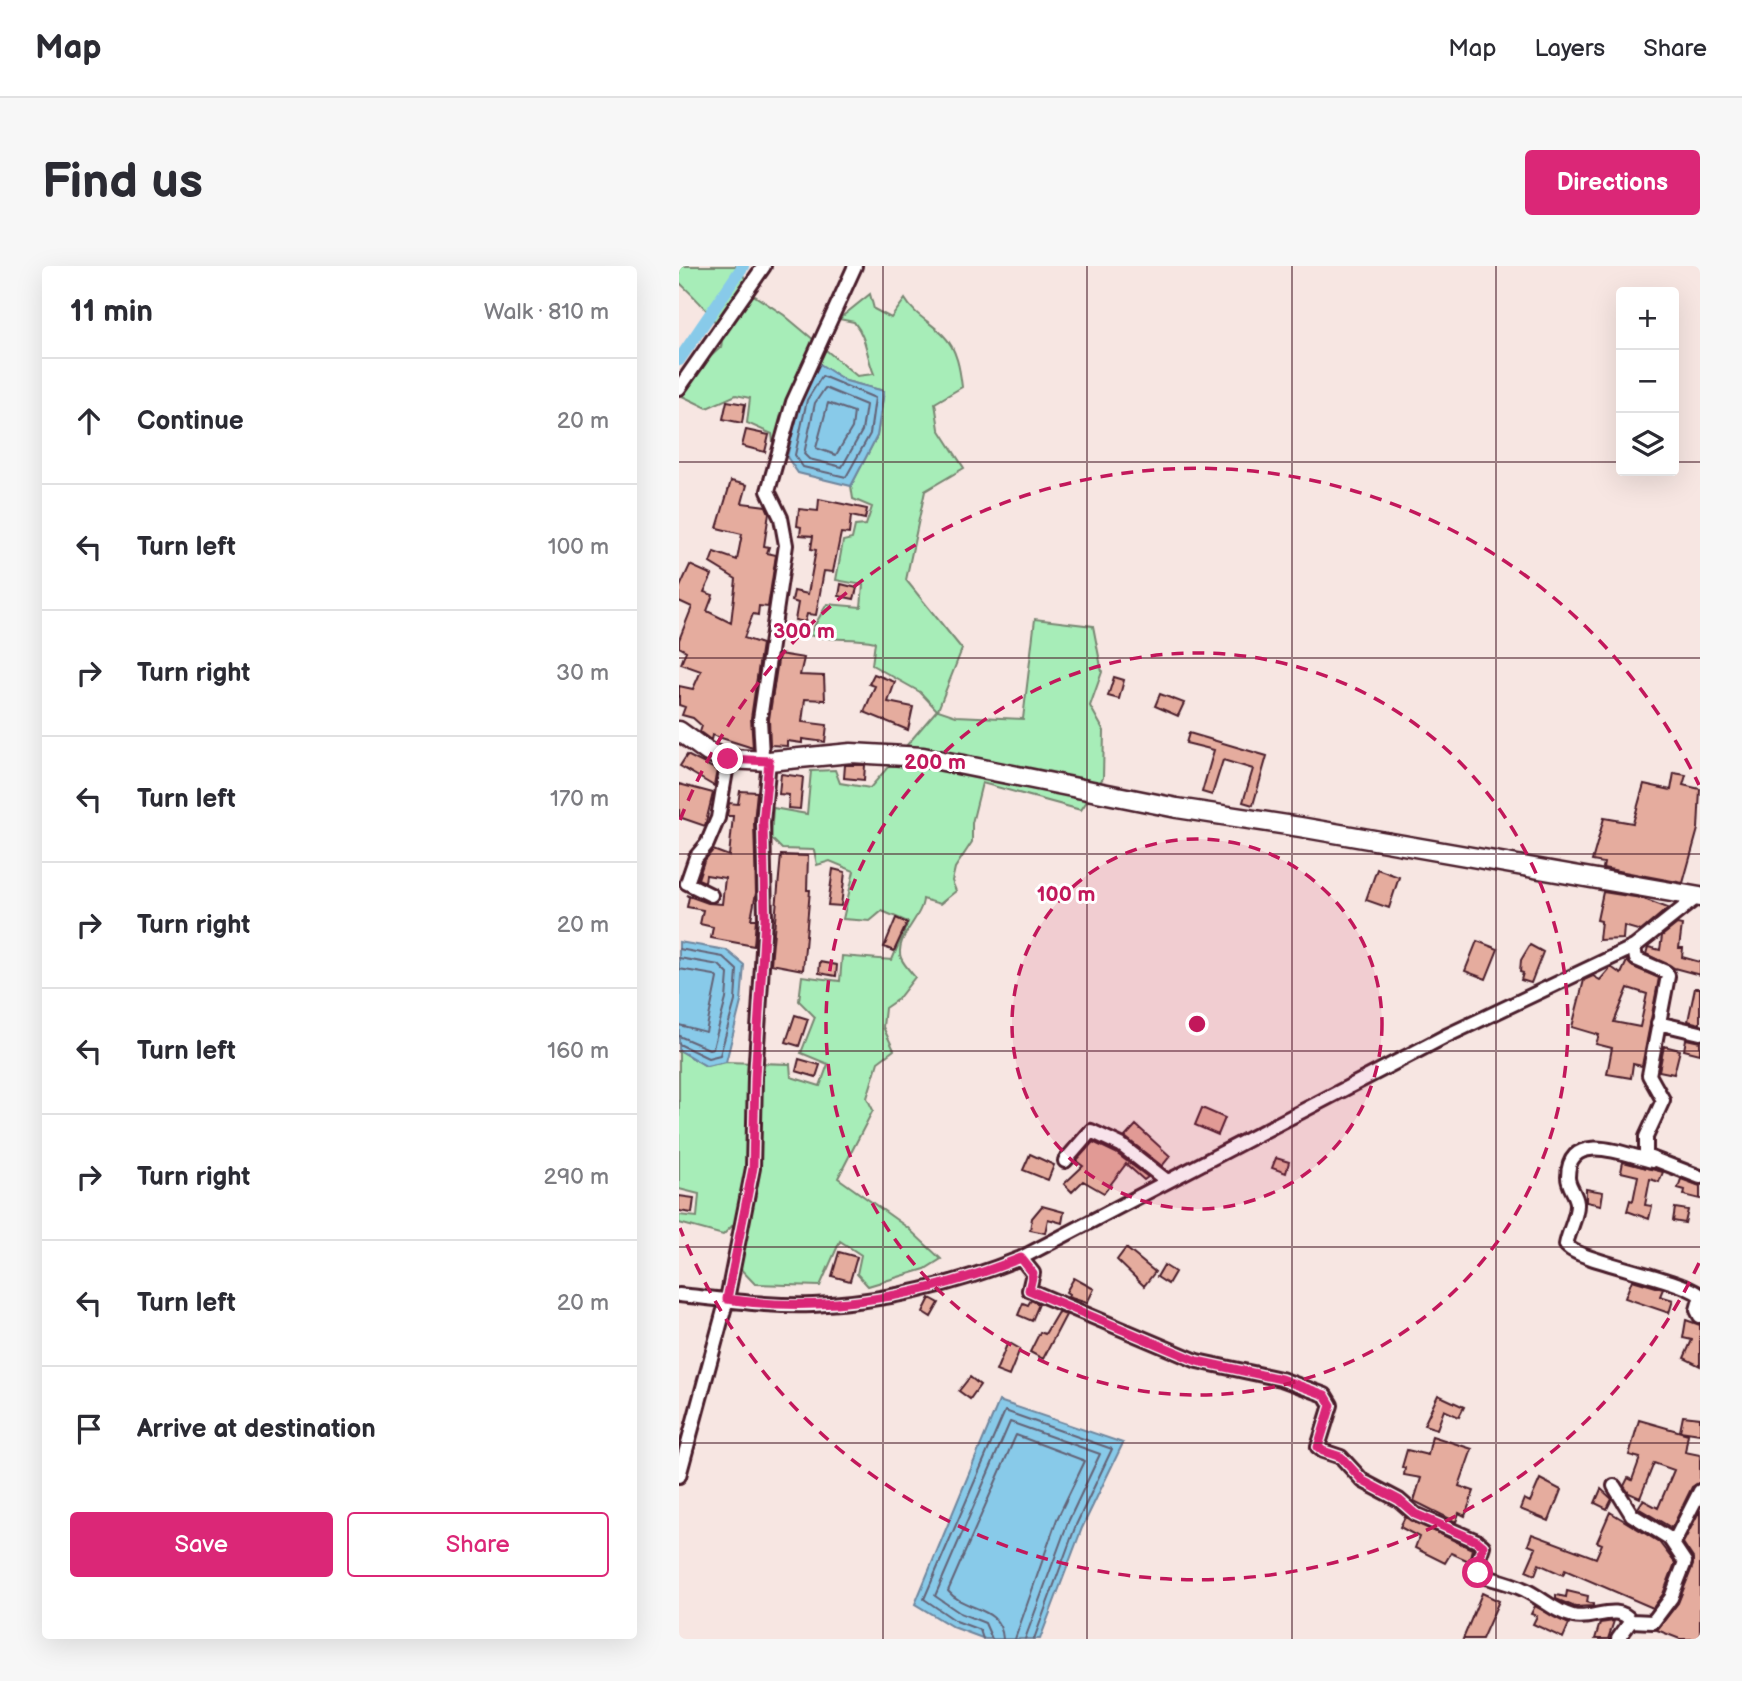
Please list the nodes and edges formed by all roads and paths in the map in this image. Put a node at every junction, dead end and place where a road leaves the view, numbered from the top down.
1 (764, 266) edge
2 (855, 266) edge
3 (679, 388) edge
4 (679, 731) edge
5 (728, 759) junction
6 (769, 761) junction
7 (711, 895) dead end
8 (1698, 897) edge
9 (1634, 947) junction
10 (1658, 1023) junction
11 (1700, 1033) edge
12 (1065, 1161) dead end
13 (1652, 1161) junction
14 (1700, 1177) edge
15 (1167, 1181) junction
16 (1021, 1258) junction
17 (679, 1295) edge
18 (1700, 1297) edge
19 (727, 1299) junction
20 (1700, 1316) edge
21 (679, 1476) edge
22 (1614, 1486) dead end
23 (1700, 1491) edge
24 (1669, 1538) junction
25 (1631, 1621) junction
26 (1618, 1639) edge

1 - 3 street
2 - 6 street
4 - 5 main road
5 - 6 main road
5 - 7 street
6 - 8 main road
6 - 19 street
8 - 9 street
9 - 10 street
9 - 15 street
10 - 11 street
10 - 13 street
12 - 15 street
13 - 14 street
13 - 18 street
15 - 16 street
16 - 19 street
16 - 25 street
17 - 19 street
18 - 20 street
19 - 21 street
22 - 24 street
23 - 24 street
24 - 25 street
25 - 26 street

